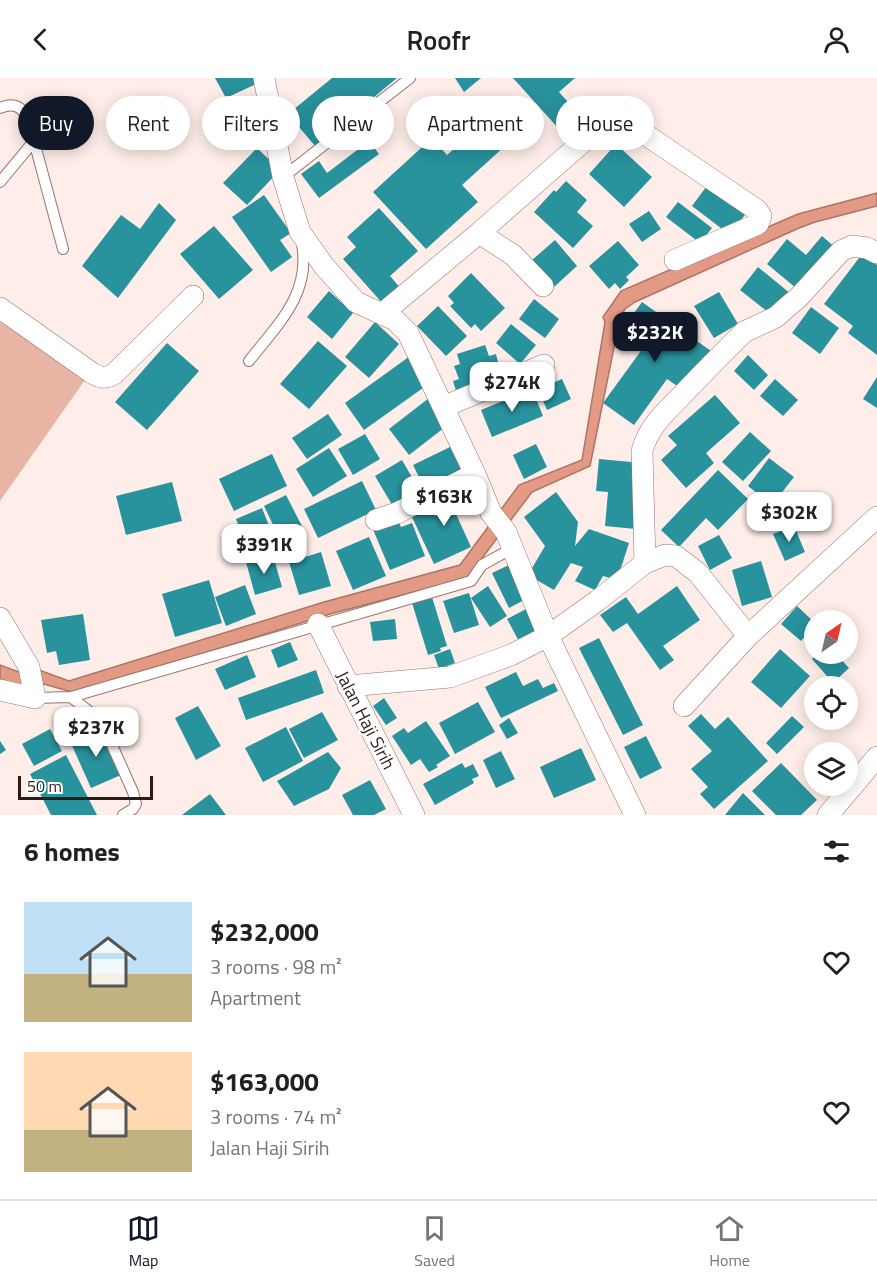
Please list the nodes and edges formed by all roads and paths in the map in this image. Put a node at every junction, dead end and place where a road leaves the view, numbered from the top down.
1 (264, 78) edge
2 (410, 78) edge
3 (0, 108) edge
4 (18, 108) edge
5 (27, 150) edge
6 (36, 150) edge
7 (283, 177) junction
8 (0, 182) edge
9 (300, 232) junction
10 (479, 233) junction
11 (63, 249) dead end
12 (877, 253) edge
13 (675, 260) dead end
14 (543, 286) dead end
15 (193, 296) dead end
16 (0, 308) edge
17 (383, 313) junction
18 (249, 361) dead end
19 (544, 365) dead end
20 (443, 407) junction
21 (475, 474) junction
22 (877, 517) edge
23 (376, 520) dead end
24 (510, 540) junction
25 (645, 562) junction
26 (0, 618) edge
27 (318, 624) junction
28 (548, 636) junction
29 (748, 636) junction
30 (348, 686) junction
31 (0, 690) edge
32 (71, 697) junction
33 (35, 698) junction
34 (684, 706) dead end
35 (877, 758) edge
36 (123, 815) edge
37 (414, 815) edge
38 (635, 815) edge
39 (828, 815) edge

1 - 7 street
2 - 7 lane
3 - 4 lane
5 - 8 lane
6 - 11 lane
7 - 9 street
9 - 17 street
9 - 18 lane
10 - 13 street
10 - 14 street
10 - 17 street
12 - 25 street
15 - 16 street
17 - 20 street
19 - 20 street
20 - 21 street
21 - 23 street
21 - 24 street
22 - 29 street
24 - 27 lane
24 - 28 street
25 - 28 street
25 - 29 street
26 - 33 street
27 - 30 street, Jalan Haji Sirih
27 - 32 lane
28 - 30 street
28 - 38 street
29 - 34 street
30 - 37 street, Jalan Haji Sirih
31 - 33 street
32 - 33 lane
32 - 36 lane
35 - 39 street

